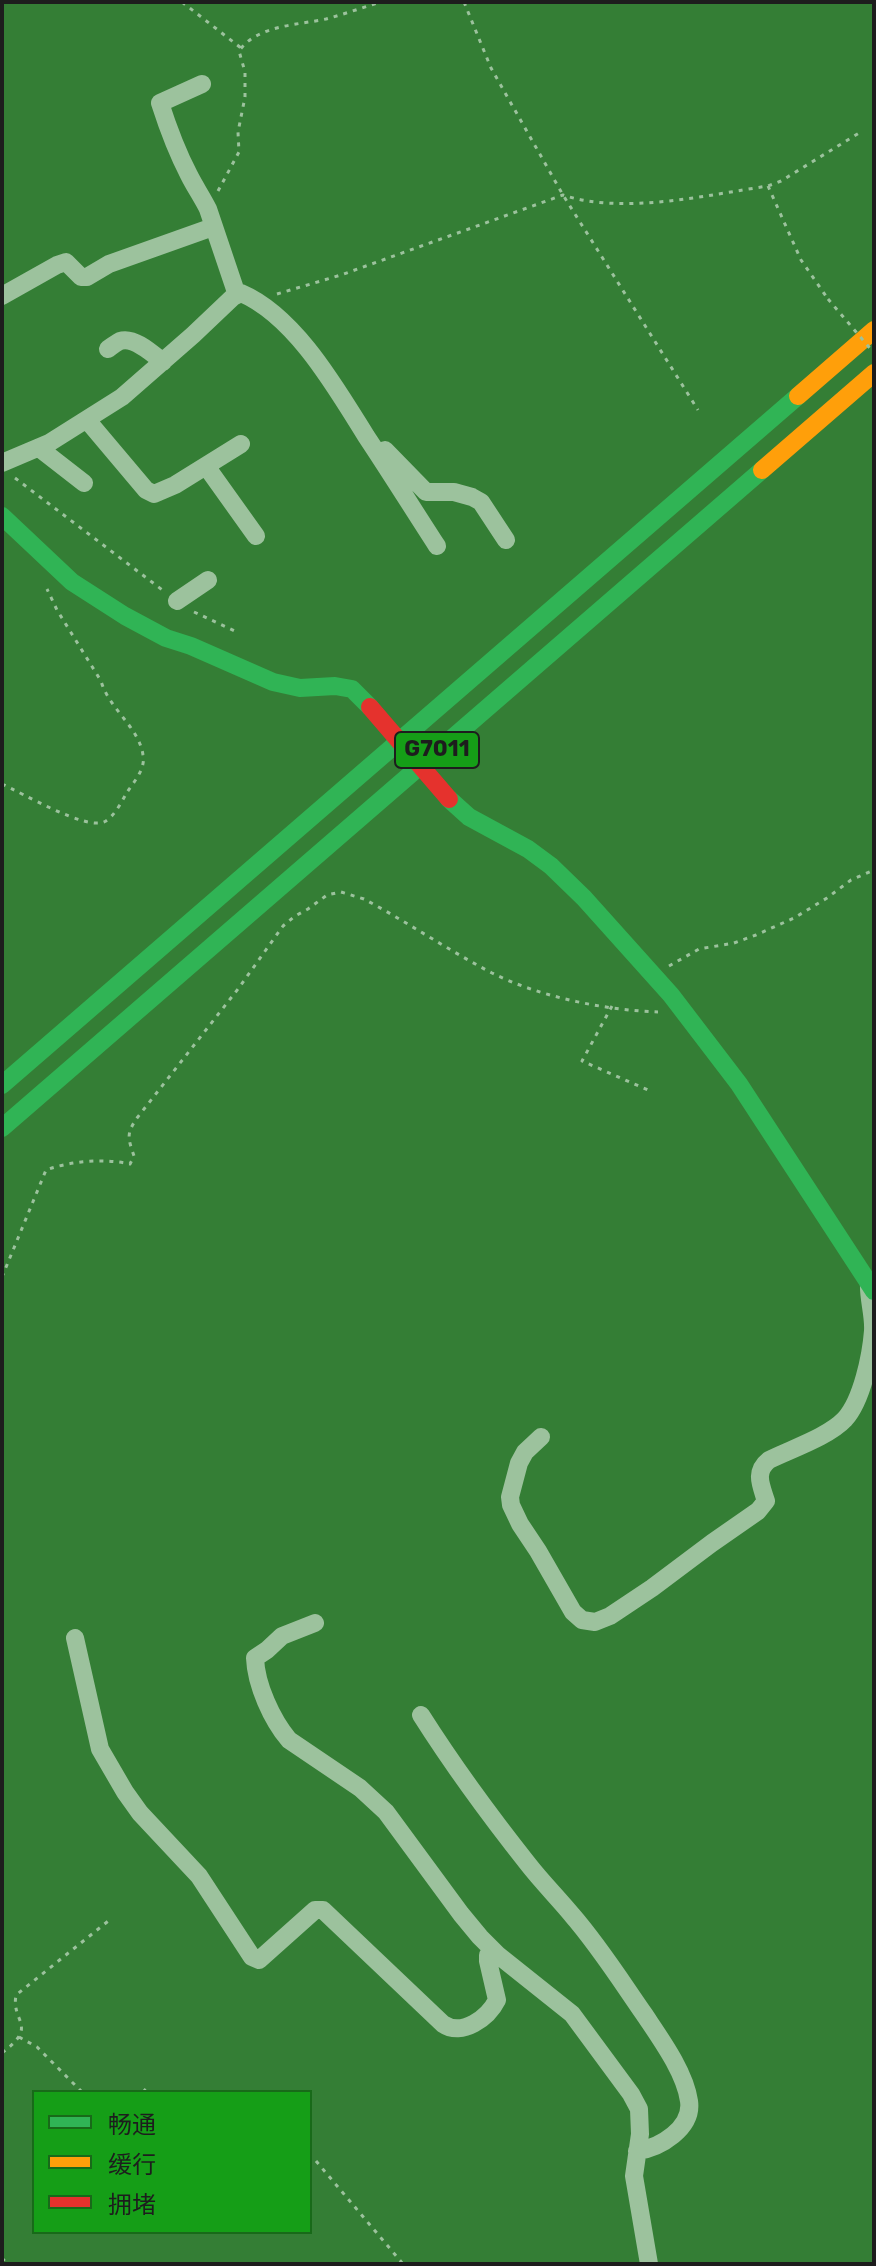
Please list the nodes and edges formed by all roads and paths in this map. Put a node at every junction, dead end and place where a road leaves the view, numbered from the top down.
1 (182, 2) edge
2 (380, 2) edge
3 (464, 2) edge
4 (241, 48) junction
5 (202, 84) dead end
6 (859, 133) dead end
7 (768, 186) junction
8 (563, 195) junction
9 (206, 206) junction
10 (213, 227) junction
11 (2, 296) edge
12 (246, 297) junction
13 (874, 330) edge
14 (108, 349) dead end
15 (874, 353) edge
16 (163, 362) junction
17 (874, 373) edge
18 (698, 410) dead end
19 (87, 420) junction
20 (367, 437) junction
21 (241, 444) dead end
22 (39, 448) junction
23 (206, 466) junction
24 (7, 470) edge
25 (84, 483) dead end
26 (2, 516) edge
27 (256, 536) dead end
28 (506, 540) dead end
29 (437, 546) dead end
30 (208, 580) dead end
31 (45, 584) dead end
32 (177, 601) junction
33 (237, 632) dead end
34 (2, 784) edge
35 (874, 870) edge
36 (651, 972) junction
37 (612, 1006) junction
38 (685, 1013) junction
39 (2, 1085) edge
40 (648, 1090) dead end
41 (2, 1128) edge
42 (2, 1277) edge
43 (871, 1286) edge
44 (541, 1437) dead end
45 (315, 1623) dead end
46 (75, 1638) dead end
47 (421, 1715) dead end
48 (112, 1918) dead end
49 (492, 1950) junction
50 (19, 2037) junction
51 (2, 2053) edge
52 (148, 2087) dead end
53 (80, 2090) edge
54 (145, 2090) edge
55 (637, 2151) junction
56 (316, 2161) dead end
57 (2, 2258) edge
58 (7, 2264) edge
59 (403, 2264) edge
60 (649, 2264) edge

1 - 4 path
2 - 4 path
3 - 8 path
4 - 9 path
5 - 9 street
6 - 7 path
7 - 8 path
7 - 15 path, bridge
8 - 12 path
8 - 18 path
9 - 10 street
10 - 11 street
10 - 12 street
12 - 16 street
12 - 20 street
13 - 39 main road, G7011
14 - 16 street
16 - 19 street
17 - 41 main road, G7011
19 - 22 street
19 - 23 street
20 - 28 street
20 - 29 street
21 - 23 street
22 - 24 street
22 - 25 street
23 - 27 street
24 - 32 path
26 - 36 main road, bridge
30 - 32 street
31 - 34 path
32 - 33 path
35 - 36 path
36 - 38 main road
37 - 38 path
37 - 40 path
37 - 42 path
38 - 43 main road
43 - 44 street
45 - 49 street
46 - 49 street
47 - 55 street
48 - 50 path
49 - 55 street
50 - 51 path
50 - 53 path
52 - 54 path
55 - 60 street
56 - 59 path
57 - 58 path

